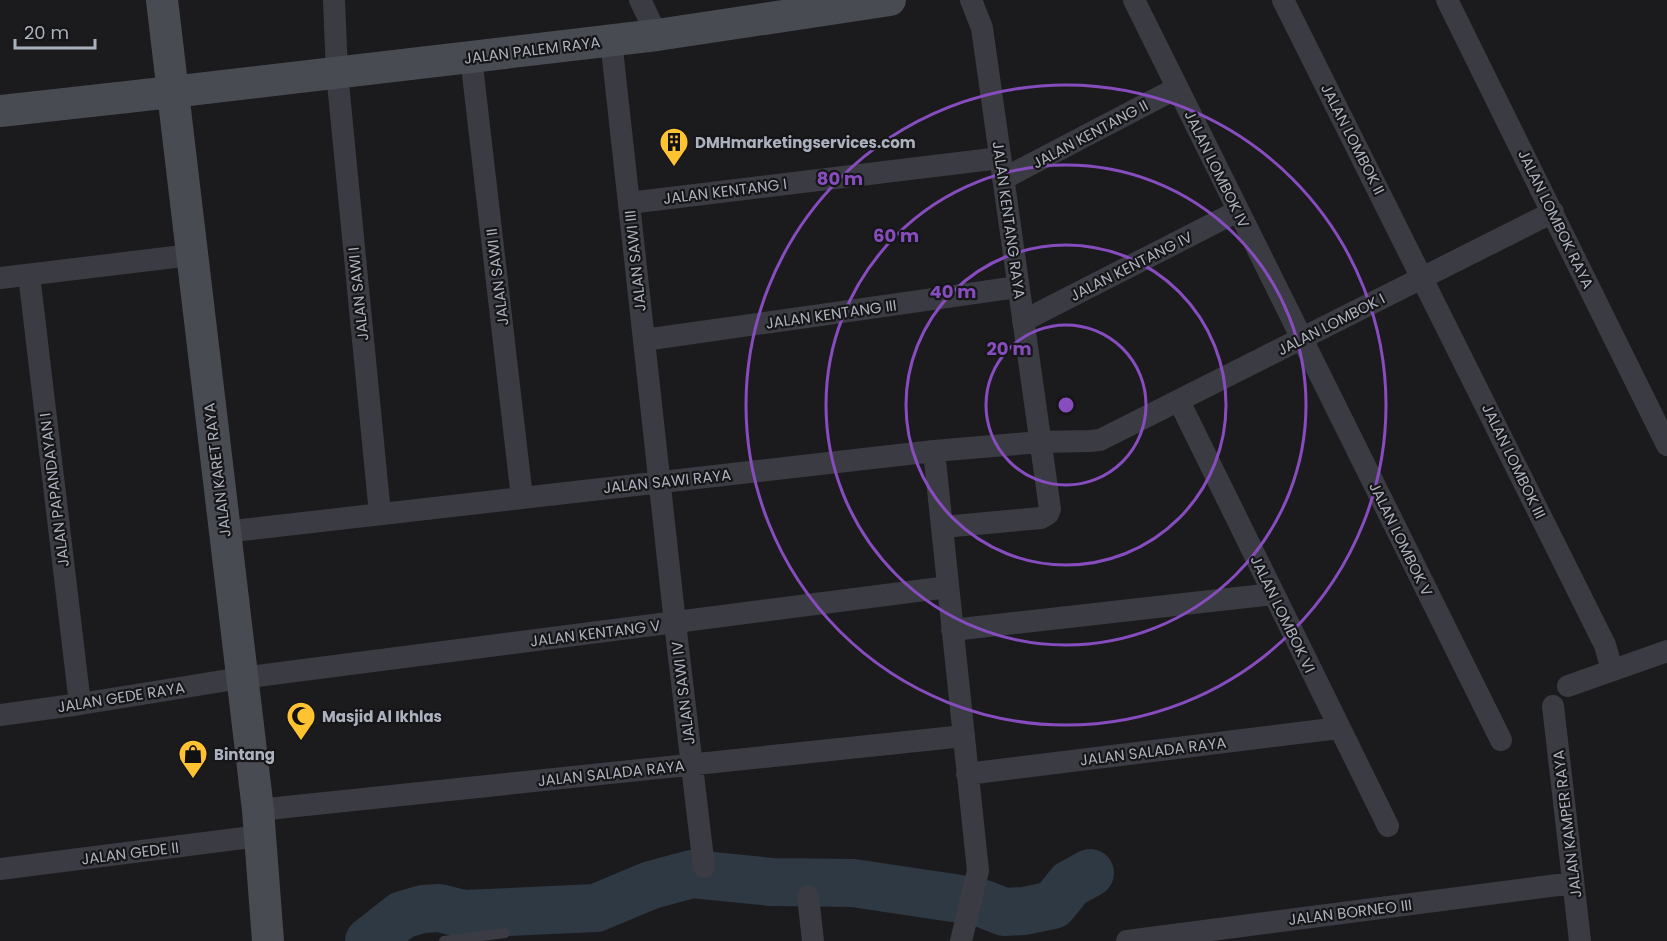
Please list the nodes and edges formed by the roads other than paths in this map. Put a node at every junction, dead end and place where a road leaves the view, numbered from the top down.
1 (162, 0) edge
2 (334, 0) edge
3 (640, 0) edge
4 (890, 0) edge
5 (971, 0) edge
6 (1134, 0) edge
7 (1283, 0) edge
8 (1447, 0) edge
9 (657, 35) junction
10 (611, 40) junction
11 (471, 57) junction
12 (337, 73) junction
13 (1177, 88) junction
14 (172, 92) junction
15 (0, 111) edge
16 (1002, 169) junction
17 (629, 202) junction
18 (1238, 211) junction
19 (1553, 212) junction
20 (191, 255) junction
21 (29, 275) junction
22 (0, 278) edge
23 (1423, 278) junction
24 (1018, 287) junction
25 (1023, 321) junction
26 (1302, 339) junction
27 (644, 340) junction
28 (1179, 401) junction
29 (1109, 436) joint
30 (1040, 442) junction
31 (1665, 442) edge
32 (934, 451) junction
33 (659, 482) junction
34 (522, 498) junction
35 (380, 514) junction
36 (943, 527) junction
37 (224, 532) junction
38 (948, 587) junction
39 (1274, 594) junction
40 (675, 622) junction
41 (952, 630) junction
42 (1667, 651) edge
43 (1609, 658) junction
44 (241, 678) junction
45 (1568, 686) dead end
46 (80, 704) junction
47 (1553, 706) dead end
48 (0, 714) edge
49 (1340, 728) junction
50 (964, 736) junction
51 (1501, 740) dead end
52 (691, 765) junction
53 (967, 774) junction
54 (259, 823) junction
55 (1388, 826) dead end
56 (704, 867) dead end
57 (0, 869) edge
58 (1574, 884) junction
59 (808, 896) dead end
60 (505, 933) dead end
61 (267, 941) edge
62 (444, 941) edge
63 (813, 941) edge
64 (961, 941) edge
65 (1127, 941) edge
66 (1580, 941) edge

1 - 14 street, JALAN KARET RAYA
2 - 12 street, JALAN SAWI I
3 - 9 street
4 - 9 street, JALAN PALEM RAYA
5 - 16 street, JALAN KENTANG RAYA
6 - 13 street, JALAN LOMBOK IV
7 - 23 street, JALAN LOMBOK II
8 - 19 street, JALAN LOMBOK RAYA
9 - 10 street, JALAN PALEM RAYA
10 - 11 street, JALAN PALEM RAYA
10 - 17 street, JALAN SAWI III
11 - 12 street, JALAN PALEM RAYA
11 - 34 street, JALAN SAWI II
12 - 14 street, JALAN PALEM RAYA
12 - 35 street, JALAN SAWI I
13 - 16 street, JALAN KENTANG II
13 - 18 street, JALAN LOMBOK IV
14 - 15 street, JALAN PALEM RAYA
14 - 20 street, JALAN KARET RAYA
16 - 17 street, JALAN KENTANG I
16 - 24 street, JALAN KENTANG RAYA
17 - 27 street, JALAN SAWI III
18 - 25 street, JALAN KENTANG IV
18 - 26 street, JALAN LOMBOK IV
19 - 23 street, JALAN LOMBOK I
19 - 31 street, JALAN LOMBOK RAYA
20 - 21 street
20 - 37 street, JALAN KARET RAYA
21 - 22 street
21 - 46 street, JALAN PAPANDAYAN I
23 - 26 street, JALAN LOMBOK I
23 - 43 street, JALAN LOMBOK III
24 - 25 street, JALAN KENTANG RAYA
24 - 27 street, JALAN KENTANG III
25 - 30 street, JALAN KENTANG RAYA
26 - 28 street, JALAN LOMBOK I
26 - 51 street, JALAN LOMBOK V
27 - 33 street, JALAN SAWI III
28 - 29 street, JALAN LOMBOK I
28 - 39 street, JALAN LOMBOK VI
29 - 30 street, JALAN SAWI RAYA
30 - 32 street, JALAN SAWI RAYA
30 - 36 street, JALAN KENTANG RAYA
32 - 33 street, JALAN SAWI RAYA
32 - 36 street
33 - 34 street, JALAN SAWI RAYA
33 - 40 street, JALAN SAWI IV
34 - 35 street, JALAN SAWI RAYA
35 - 37 street, JALAN SAWI RAYA
36 - 38 street
37 - 44 street, JALAN KARET RAYA
38 - 40 street, JALAN KENTANG V
38 - 41 street
39 - 41 street
39 - 49 street, JALAN LOMBOK VI
40 - 44 street, JALAN KENTANG V
40 - 52 street, JALAN SAWI IV
41 - 50 street
42 - 43 street
43 - 45 street
44 - 46 street, JALAN GEDE RAYA
44 - 54 street, JALAN KARET RAYA
46 - 48 street, JALAN GEDE RAYA
47 - 58 street, JALAN KAMPER RAYA
49 - 53 street, JALAN SALADA RAYA
49 - 55 street, JALAN LOMBOK VI
50 - 52 street, JALAN SALADA RAYA
50 - 53 street
52 - 54 street, JALAN SALADA RAYA
52 - 56 street, JALAN SAWI IV
53 - 64 street
54 - 57 street, JALAN GEDE II
54 - 61 street, JALAN KARET RAYA
58 - 65 street, JALAN BORNEO III
58 - 66 street, JALAN KAMPER RAYA
59 - 63 street
60 - 62 lane

